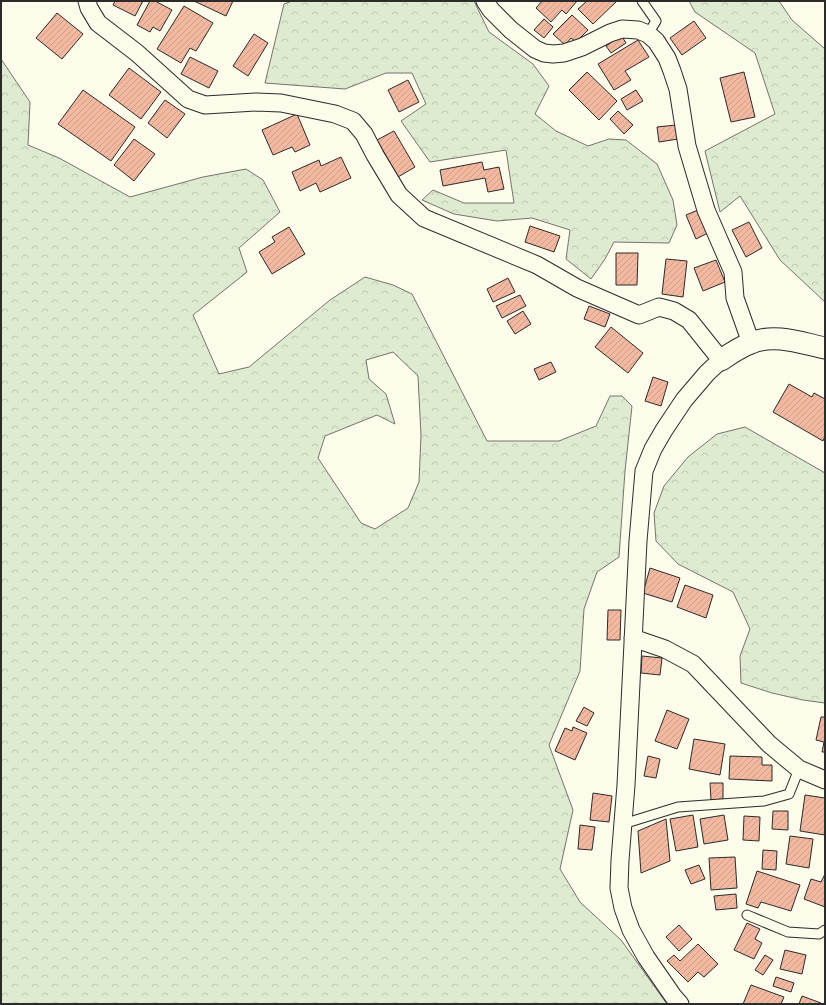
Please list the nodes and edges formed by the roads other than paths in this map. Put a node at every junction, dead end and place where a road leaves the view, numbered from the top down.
1 (87, 1) edge
2 (485, 1) edge
3 (642, 1) edge
4 (648, 34) junction
5 (751, 343) junction
6 (825, 348) edge
7 (721, 360) junction
8 (633, 638) junction
9 (799, 769) junction
10 (825, 780) edge
11 (623, 824) junction
12 (747, 915) dead end
13 (825, 930) edge
14 (680, 1004) edge

1 - 7 street
2 - 4 street
3 - 4 lane
4 - 5 street
5 - 6 street
5 - 7 street
7 - 8 street
8 - 9 street
8 - 11 street
9 - 10 street
9 - 11 lane
11 - 14 street
12 - 13 lane

